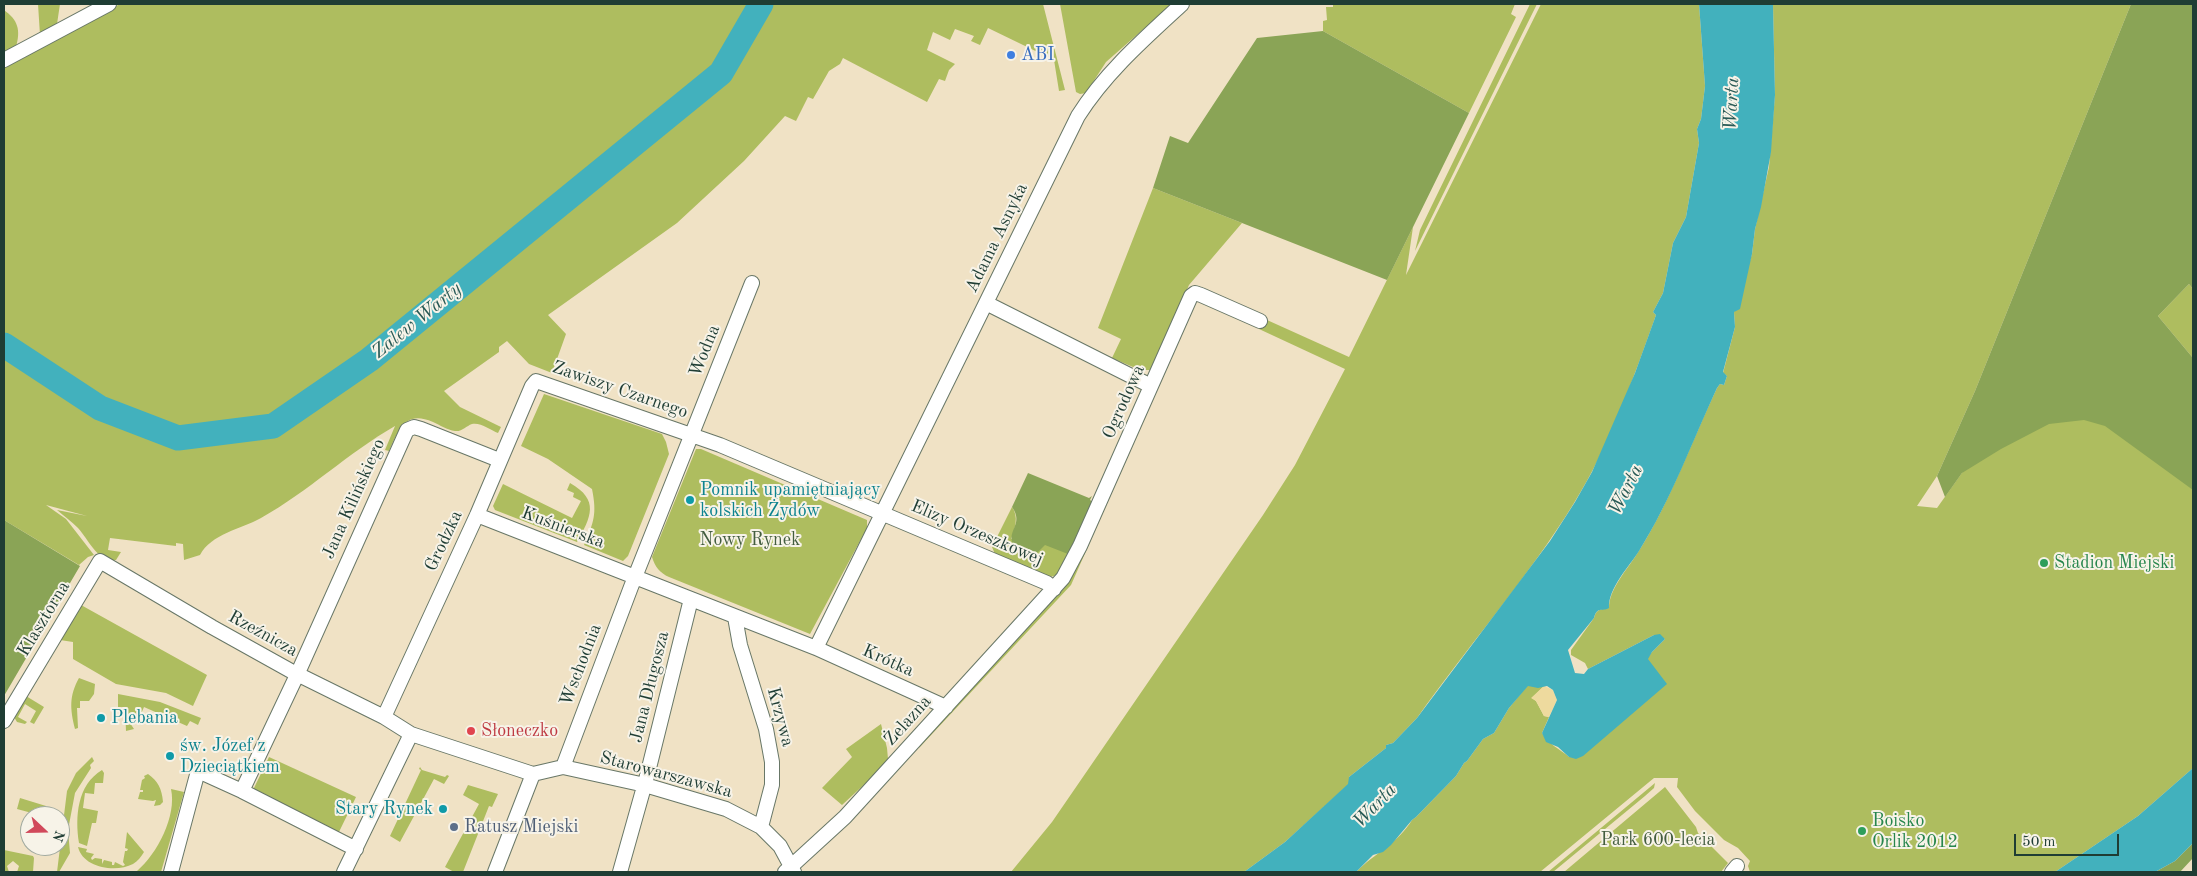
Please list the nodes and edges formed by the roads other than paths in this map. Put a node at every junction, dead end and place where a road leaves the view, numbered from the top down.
1 (109, 4) edge
2 (1182, 4) edge
3 (4, 60) edge
4 (752, 283) dead end
5 (986, 304) junction
6 (1260, 321) dead end
7 (536, 381) joint
8 (1152, 386) junction
9 (691, 434) junction
10 (499, 460) junction
11 (883, 514) junction
12 (477, 515) junction
13 (100, 562) joint
14 (635, 576) junction
15 (1054, 589) junction
16 (691, 599) junction
17 (735, 617) junction
18 (816, 648) junction
19 (297, 674) junction
20 (946, 707) junction
21 (384, 717) junction
22 (4, 721) edge
23 (411, 734) junction
24 (563, 767) junction
25 (533, 774) junction
26 (644, 785) junction
27 (242, 791) junction
28 (761, 827) junction
29 (356, 848) junction
30 (790, 871) edge
31 (171, 872) edge
32 (344, 872) edge
33 (495, 872) edge
34 (620, 872) edge

1 - 3 street
2 - 5 street, Adama Asnyka
4 - 9 street, Wodna
5 - 8 street
5 - 11 street, Adama Asnyka
6 - 8 street, Ogrodowa
7 - 9 street, Zawiszy Czarnego
7 - 10 street, Grodzka
8 - 15 street, Ogrodowa
9 - 11 street
9 - 14 street
10 - 12 street, Grodzka
10 - 19 street, Jana Kilińskiego
11 - 15 street, Elizy Orzeszkowej
11 - 18 street
12 - 14 street, Kuśnierska
12 - 21 street, Grodzka
13 - 19 street, Rzeźnicza
13 - 22 street, Klasztorna
14 - 16 street
14 - 24 street, Wschodnia
15 - 20 street, Żelazna
16 - 17 street
16 - 26 street, Jana Długosza
17 - 18 street
17 - 28 street, Krzywa
18 - 20 street, Krótka
19 - 21 street, Rzeźnicza
19 - 27 street
20 - 30 street, Żelazna
21 - 23 street, Rzeźnicza
23 - 25 street
23 - 29 street
24 - 25 street, Starowarszawska
24 - 26 street, Starowarszawska
25 - 33 street
26 - 28 street, Starowarszawska
26 - 34 street, Jana Długosza
27 - 29 street
27 - 31 street
28 - 30 street, Starowarszawska
29 - 32 street

